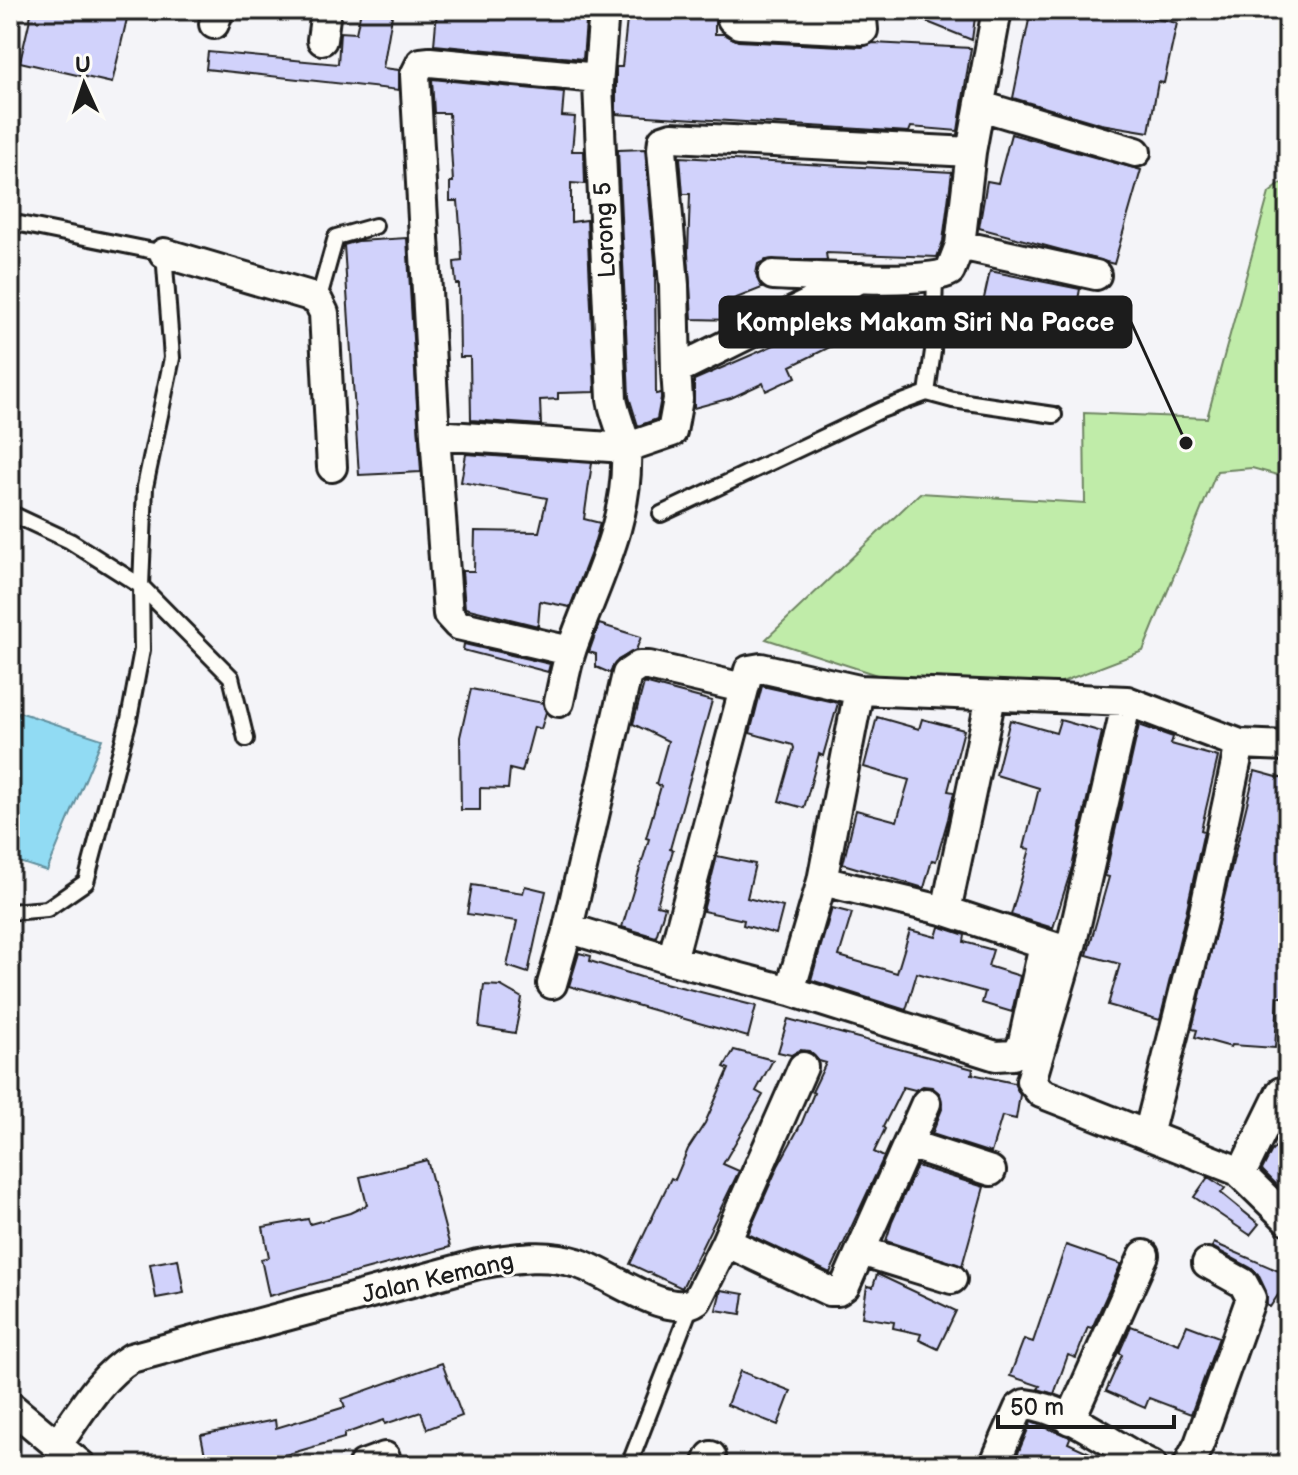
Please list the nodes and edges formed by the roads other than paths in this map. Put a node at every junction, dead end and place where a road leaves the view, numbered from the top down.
1 (326, 10) edge
2 (604, 10) edge
3 (732, 10) edge
4 (846, 10) edge
5 (997, 10) edge
6 (322, 40) dead end
7 (598, 78) junction
8 (981, 106) junction
9 (971, 152) junction
10 (1136, 152) dead end
11 (10, 222) edge
12 (375, 226) dead end
13 (960, 245) junction
14 (164, 253) junction
15 (773, 275) dead end
16 (1096, 275) dead end
17 (935, 276) junction
18 (861, 278) junction
19 (318, 301) junction
20 (676, 370) junction
21 (927, 393) junction
22 (1054, 415) dead end
23 (435, 435) junction
24 (625, 448) junction
25 (332, 467) dead end
26 (10, 513) edge
27 (661, 514) dead end
28 (141, 586) junction
29 (570, 651) junction
30 (743, 688) junction
31 (859, 690) junction
32 (991, 697) junction
33 (1127, 701) junction
34 (559, 702) dead end
35 (246, 739) dead end
36 (1240, 744) junction
37 (1288, 746) edge
38 (822, 881) junction
39 (946, 911) junction
40 (10, 912) edge
41 (568, 928) junction
42 (1057, 946) junction
43 (672, 960) junction
44 (552, 984) dead end
45 (790, 991) junction
46 (803, 1067) dead end
47 (1286, 1087) edge
48 (926, 1103) dead end
49 (1148, 1135) junction
50 (908, 1144) junction
51 (991, 1171) dead end
52 (1241, 1172) junction
53 (1288, 1220) edge
54 (726, 1242) junction
55 (861, 1251) junction
56 (1144, 1255) dead end
57 (1207, 1263) dead end
58 (952, 1279) dead end
59 (691, 1305) junction
60 (10, 1406) edge
61 (1070, 1420) junction
62 (57, 1445) junction
63 (1141, 1463) edge
64 (81, 1465) edge
65 (629, 1465) edge
66 (994, 1465) edge
67 (1188, 1465) edge

1 - 6 street
2 - 7 street, Lorong 5
3 - 4 street
5 - 8 street
7 - 23 street
7 - 24 street, Lorong 5
8 - 9 street
8 - 10 street
9 - 13 street
9 - 20 street
11 - 14 lane
12 - 19 lane
13 - 16 street
13 - 17 street
14 - 19 street
14 - 28 lane
15 - 18 street
17 - 18 street
17 - 21 lane
18 - 20 street
19 - 25 street
20 - 24 street
21 - 22 lane
21 - 27 lane
23 - 24 street
23 - 29 street
24 - 29 street, Lorong 5
26 - 28 lane
28 - 35 lane
28 - 40 lane
29 - 34 street, Lorong 5
30 - 31 street
30 - 41 street
30 - 43 street
31 - 32 street
31 - 38 street
32 - 33 street
32 - 39 street
33 - 36 street
33 - 42 street
36 - 37 street
36 - 49 street
38 - 39 street
38 - 45 street
39 - 42 street
41 - 43 street
41 - 44 street
42 - 45 street
42 - 49 street
43 - 45 street
46 - 54 street
47 - 52 street
48 - 50 street
49 - 52 street
50 - 51 street
50 - 55 street
52 - 53 street
54 - 55 street
54 - 59 street
55 - 58 street
56 - 61 street
57 - 67 street
59 - 62 street, Jalan Kemang
59 - 65 lane
60 - 62 street
61 - 63 street
61 - 66 street
62 - 64 street

